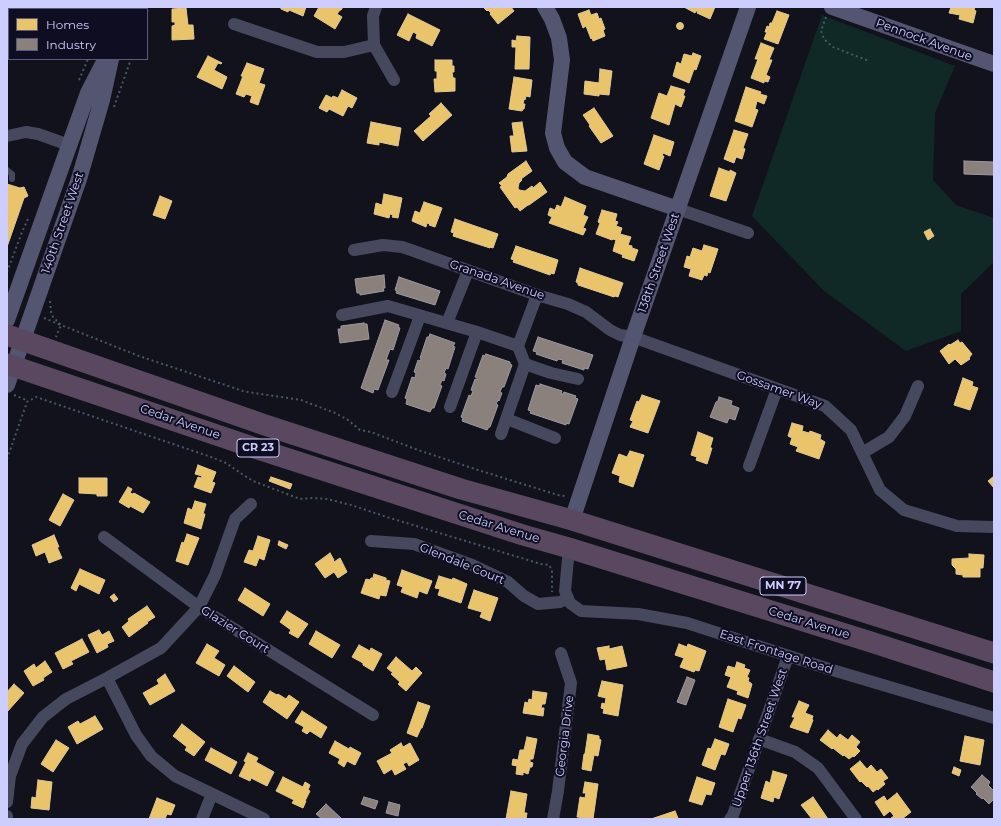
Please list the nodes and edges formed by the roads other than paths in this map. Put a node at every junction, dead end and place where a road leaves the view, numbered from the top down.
1 (376, 7) edge
2 (545, 7) edge
3 (748, 7) edge
4 (829, 12) edge
5 (234, 24) dead end
6 (374, 45) junction
7 (105, 60) edge
8 (111, 60) edge
9 (994, 64) edge
10 (394, 80) dead end
11 (7, 136) edge
12 (69, 145) junction
13 (7, 170) edge
14 (12, 179) dead end
15 (678, 209) junction
16 (748, 233) dead end
17 (354, 250) dead end
18 (468, 271) junction
19 (537, 295) junction
20 (342, 315) dead end
21 (420, 316) junction
22 (7, 320) edge
23 (448, 323) junction
24 (477, 332) junction
25 (15, 338) edge
26 (633, 338) junction
27 (518, 346) junction
28 (526, 364) junction
29 (10, 365) edge
30 (578, 380) dead end
31 (918, 386) dead end
32 (778, 389) junction
33 (10, 390) edge
34 (392, 392) dead end
35 (450, 407) dead end
36 (507, 419) junction
37 (501, 434) dead end
38 (555, 438) dead end
39 (862, 453) junction
40 (750, 466) dead end
41 (251, 504) dead end
42 (572, 520) junction
43 (994, 527) edge
44 (104, 536) dead end
45 (371, 542) dead end
46 (570, 548) junction
47 (567, 595) junction
48 (198, 607) junction
49 (561, 653) dead end
50 (994, 653) edge
51 (788, 656) junction
52 (107, 678) junction
53 (994, 682) edge
54 (373, 714) dead end
55 (994, 718) edge
56 (759, 739) junction
57 (212, 794) junction
58 (7, 802) edge
59 (202, 819) edge
60 (264, 819) edge
61 (553, 819) edge
62 (730, 819) edge
63 (856, 819) edge

1 - 6 street
2 - 15 street
3 - 15 street, 138th Street West
4 - 9 street, Pennock Avenue
5 - 6 street
6 - 10 street
7 - 12 street, 140th Street West
8 - 25 street, 140th Street West
11 - 12 street
12 - 22 street, 140th Street West
13 - 14 lane
15 - 16 street
15 - 26 street, 138th Street West
17 - 18 street, Granada Avenue
18 - 19 street, Granada Avenue
18 - 23 street
19 - 26 street, Granada Avenue
19 - 27 street
20 - 21 street
21 - 23 street
21 - 34 street
23 - 24 street
24 - 27 street
24 - 35 street
25 - 29 street, 140th Street West
25 - 42 highway, Cedar Avenue / CR 23
26 - 32 street, Gossamer Way
26 - 42 street, 138th Street West
27 - 28 street
28 - 30 street
28 - 36 street
29 - 33 street, 140th Street West
29 - 46 highway, Cedar Avenue / CR 23
31 - 39 street
32 - 39 street, Gossamer Way
32 - 40 street
36 - 37 street
36 - 38 street
39 - 43 street, Gossamer Way
41 - 48 street
42 - 50 highway, Cedar Avenue / MN 77
44 - 48 street, Glazier Court
45 - 47 street, Glendale Court
46 - 47 street
46 - 53 highway, Cedar Avenue / MN 77
47 - 51 street, East Frontage Road
48 - 52 street
48 - 54 street, Glazier Court
49 - 61 street, Georgia Drive
51 - 55 street, East Frontage Road
51 - 56 street, Upper 136th Street West
52 - 57 street
52 - 58 street
56 - 62 street, Upper 136th Street West
56 - 63 street
57 - 59 street
57 - 60 street

